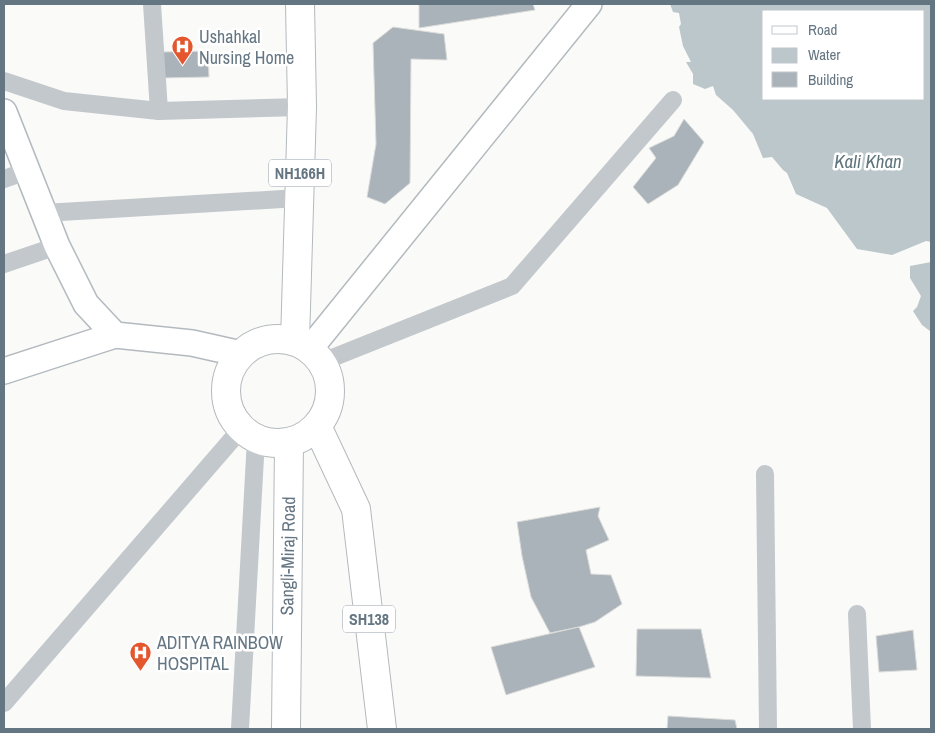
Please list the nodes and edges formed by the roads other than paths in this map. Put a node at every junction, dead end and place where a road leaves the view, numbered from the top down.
1 (152, 4) edge
2 (300, 4) edge
3 (589, 4) edge
4 (4, 81) edge
5 (672, 100) dead end
6 (302, 107) junction
7 (159, 111) junction
8 (5, 121) edge
9 (27, 171) junction
10 (4, 179) edge
11 (299, 198) junction
12 (44, 213) junction
13 (57, 246) junction
14 (4, 264) edge
15 (115, 335) junction
16 (309, 351) junction
17 (241, 354) junction
18 (4, 371) edge
19 (318, 426) junction
20 (248, 434) junction
21 (289, 443) junction
22 (765, 474) dead end
23 (857, 614) dead end
24 (4, 702) edge
25 (240, 729) edge
26 (286, 729) edge
27 (382, 729) edge
28 (768, 729) edge
29 (862, 729) edge

1 - 7 street
2 - 6 highway, NH166H
3 - 16 main road
4 - 7 street
5 - 16 street
6 - 7 street
6 - 11 highway, NH166H
8 - 9 main road
9 - 10 street
9 - 12 main road
11 - 12 street
11 - 16 highway, NH166H
12 - 13 main road
13 - 14 street
13 - 15 main road
15 - 17 main road
15 - 18 main road
16 - 17 highway
16 - 19 highway
17 - 20 highway
19 - 21 highway
19 - 27 highway, SH138
20 - 21 highway
20 - 24 street
20 - 25 street
21 - 26 highway, Sangli-Miraj Road
22 - 28 street
23 - 29 street

